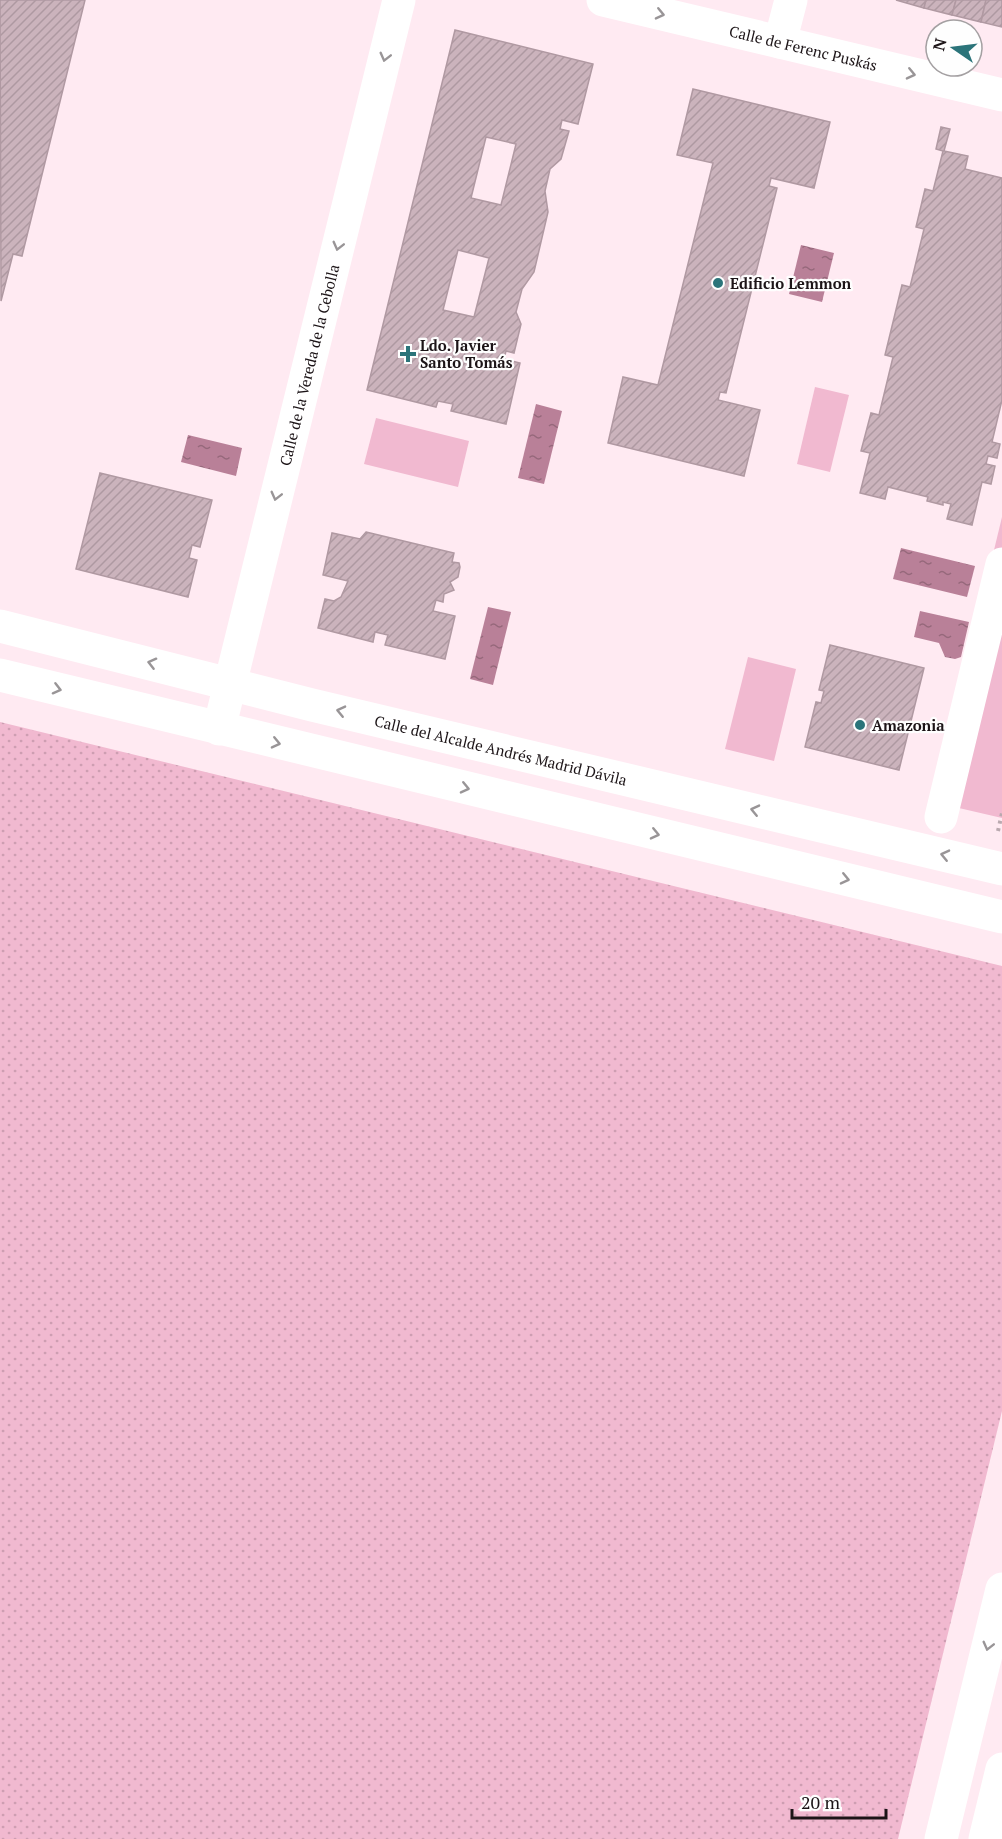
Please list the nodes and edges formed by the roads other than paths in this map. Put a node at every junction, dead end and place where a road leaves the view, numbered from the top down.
1 (399, 0) edge
2 (603, 0) edge
3 (791, 0) edge
4 (780, 42) junction
5 (1002, 95) edge
6 (1002, 564) edge
7 (0, 626) edge
8 (0, 675) edge
9 (230, 683) junction
10 (219, 729) junction
11 (941, 817) dead end
12 (1002, 869) edge
13 (1002, 917) edge
14 (1002, 1589) edge
15 (1002, 1768) edge
16 (941, 1839) edge
17 (985, 1839) edge

1 -> 9 main road, Calle de la Vereda de la Cebolla
2 -> 4 main road, Calle de Ferenc Puskás
3 - 4 main road
4 -> 5 main road, Calle de Ferenc Puskás
6 - 11 main road
9 -> 7 main road, Calle del Alcalde Andrés Madrid Dávila
8 -> 10 main road
9 - 10 main road, Calle de la Vereda de la Cebolla
12 -> 9 main road, Calle del Alcalde Andrés Madrid Dávila
10 -> 13 main road
14 -> 16 main road
15 - 17 main road

